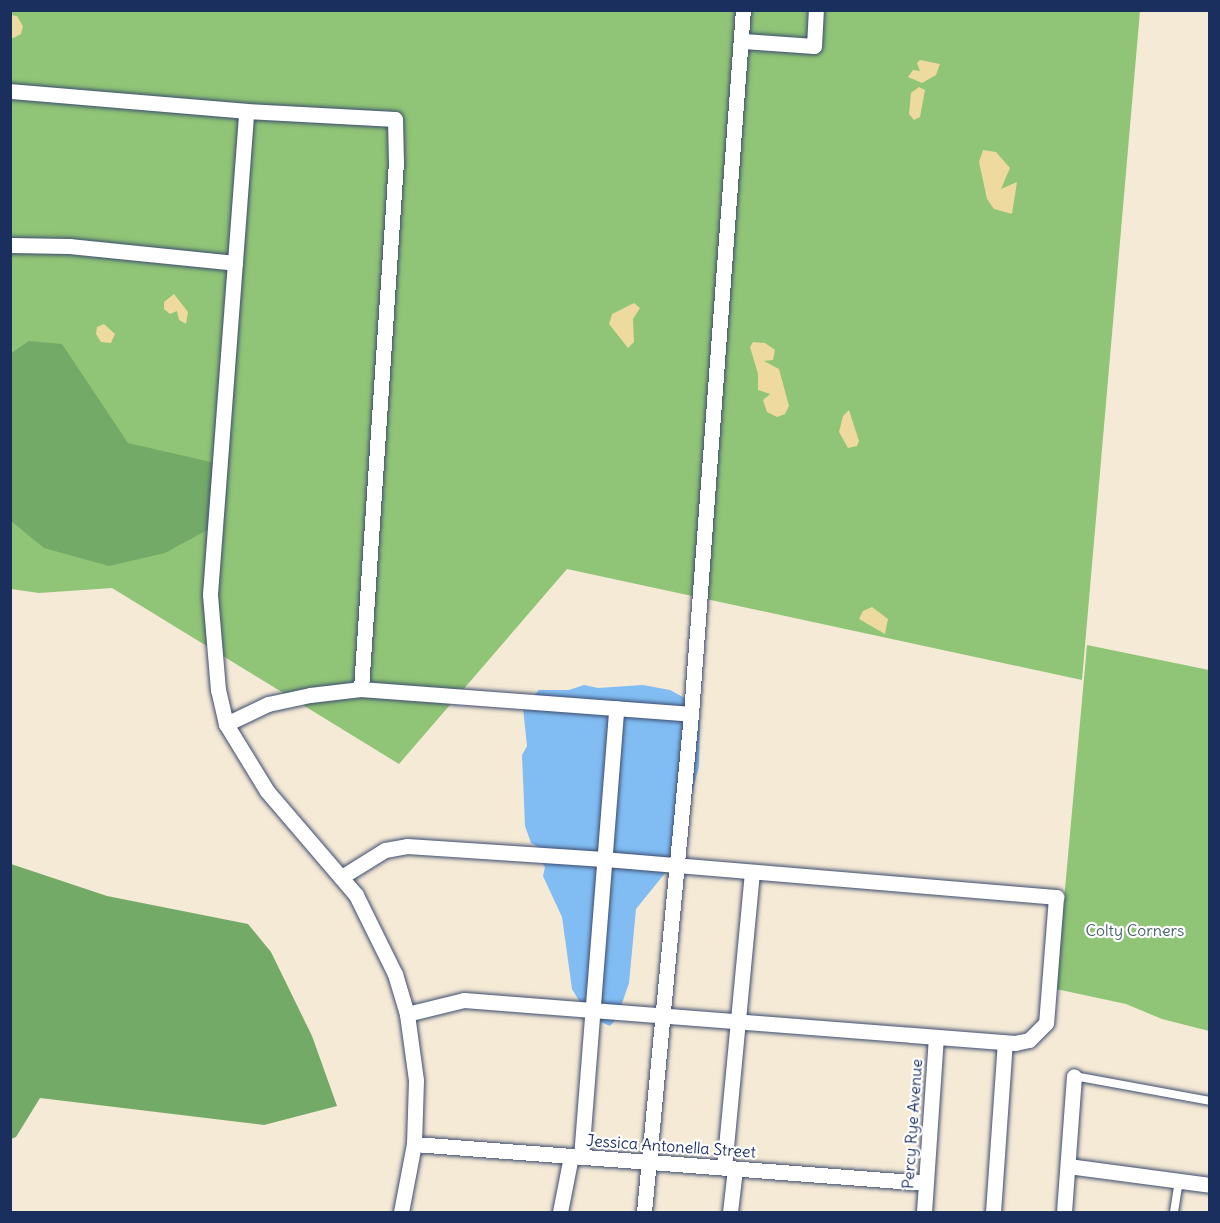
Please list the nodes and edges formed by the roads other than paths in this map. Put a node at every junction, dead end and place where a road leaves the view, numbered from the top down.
1 (743, 10) edge
2 (816, 10) edge
3 (742, 41) junction
4 (10, 90) edge
5 (246, 111) junction
6 (10, 245) edge
7 (235, 263) junction
8 (361, 689) junction
9 (616, 708) junction
10 (691, 714) junction
11 (226, 724) junction
12 (604, 859) junction
13 (678, 868) junction
14 (752, 873) junction
15 (343, 876) junction
16 (592, 1010) junction
17 (407, 1014) junction
18 (664, 1015) junction
19 (739, 1021) junction
20 (936, 1038) junction
21 (1005, 1042) junction
22 (1074, 1076) joint
23 (1209, 1101) edge
24 (414, 1144) junction
25 (576, 1156) junction
26 (649, 1162) junction
27 (1068, 1166) junction
28 (730, 1168) junction
29 (1179, 1181) junction
30 (926, 1183) junction
31 (1209, 1185) edge
32 (401, 1212) edge
33 (560, 1212) edge
34 (644, 1212) edge
35 (730, 1212) edge
36 (924, 1212) edge
37 (993, 1212) edge
38 (1065, 1212) edge
39 (1174, 1212) edge

1 - 3 street
2 - 3 street
3 - 10 street
4 - 5 street
5 - 7 street
5 - 8 street
6 - 7 street
7 - 11 street
8 - 9 street
8 - 11 street
9 - 10 street
9 - 12 street
10 - 13 street
11 - 15 street
12 - 13 street
12 - 15 street
12 - 16 street
13 - 14 street
13 - 18 street
14 - 19 street
14 - 21 street
15 - 17 street
16 - 17 street
16 - 18 street
16 - 25 street
17 - 24 street
18 - 19 street
18 - 26 street
19 - 20 street
19 - 28 street
20 - 21 street
20 - 30 street, Percy Rye Avenue
21 - 37 street
22 - 23 lane
22 - 27 street
24 - 25 street, Jessica Antonella Street
24 - 32 street
25 - 26 street, Jessica Antonella Street
25 - 33 street
26 - 28 street, Jessica Antonella Street
26 - 34 street
27 - 29 street
27 - 38 street
28 - 30 street, Jessica Antonella Street
28 - 35 street
29 - 31 street
29 - 39 lane
30 - 36 street, Percy Rye Avenue

